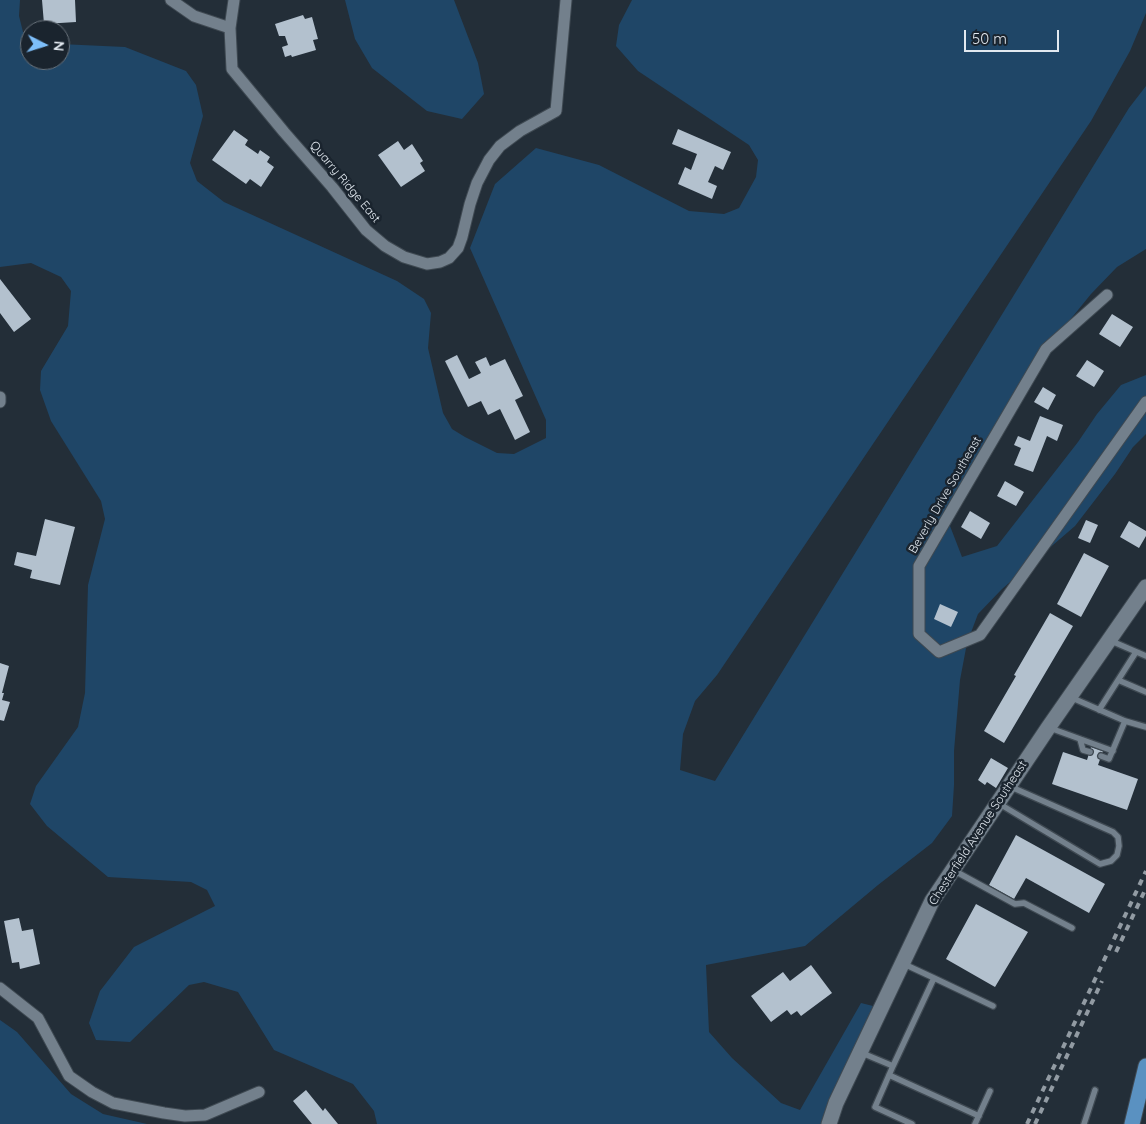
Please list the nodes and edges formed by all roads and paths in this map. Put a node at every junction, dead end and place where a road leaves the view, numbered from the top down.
1 (171, 0) edge
2 (234, 0) edge
3 (566, 0) edge
4 (230, 28) junction
5 (1107, 295) dead end
6 (0, 397) edge
7 (0, 402) edge
8 (1146, 402) edge
9 (1146, 587) edge
10 (1109, 640) junction
11 (1136, 652) junction
12 (1146, 656) edge
13 (1118, 680) junction
14 (1146, 692) edge
15 (1070, 697) junction
16 (1099, 710) junction
17 (1124, 720) junction
18 (1146, 727) edge
19 (1048, 728) junction
20 (1080, 739) junction
21 (1113, 751) junction
22 (1090, 752) dead end
23 (1101, 756) dead end
24 (1010, 786) junction
25 (998, 803) junction
26 (953, 870) junction
27 (1072, 928) dead end
28 (902, 963) junction
29 (934, 978) junction
30 (0, 988) edge
31 (994, 1006) dead end
32 (860, 1052) junction
33 (893, 1066) junction
34 (1146, 1066) edge
35 (889, 1075) junction
36 (1095, 1090) dead end
37 (990, 1091) dead end
38 (259, 1092) dead end
39 (978, 1116) junction
40 (829, 1124) edge
41 (912, 1124) edge
42 (975, 1124) edge
43 (1084, 1124) edge
44 (1132, 1124) edge

1 - 4 street
2 - 4 street
3 - 4 street, Quarry Ridge East
5 - 8 street, Beverly Drive Southeast
6 - 7 street
9 - 10 street, Chesterfield Avenue Southeast
10 - 11 lane
10 - 15 street, Chesterfield Avenue Southeast
11 - 12 lane
11 - 13 lane
13 - 14 lane
13 - 16 lane
15 - 16 lane
15 - 19 street, Chesterfield Avenue Southeast
16 - 17 lane
17 - 18 lane
17 - 21 lane
19 - 20 lane
19 - 24 street, Chesterfield Avenue Southeast
20 - 21 lane
20 - 22 lane
21 - 23 lane
24 - 25 street, Chesterfield Avenue Southeast
24 - 25 lane
25 - 26 street, Chesterfield Avenue Southeast
26 - 27 lane
26 - 28 street, Chesterfield Avenue Southeast
28 - 29 lane
28 - 32 street, Chesterfield Avenue Southeast
29 - 31 lane
29 - 33 lane
30 - 38 street
32 - 33 lane
32 - 40 street, Chesterfield Avenue Southeast
33 - 35 lane
34 - 44 main road
35 - 39 lane
35 - 41 lane
36 - 43 lane
37 - 39 lane
39 - 42 lane

